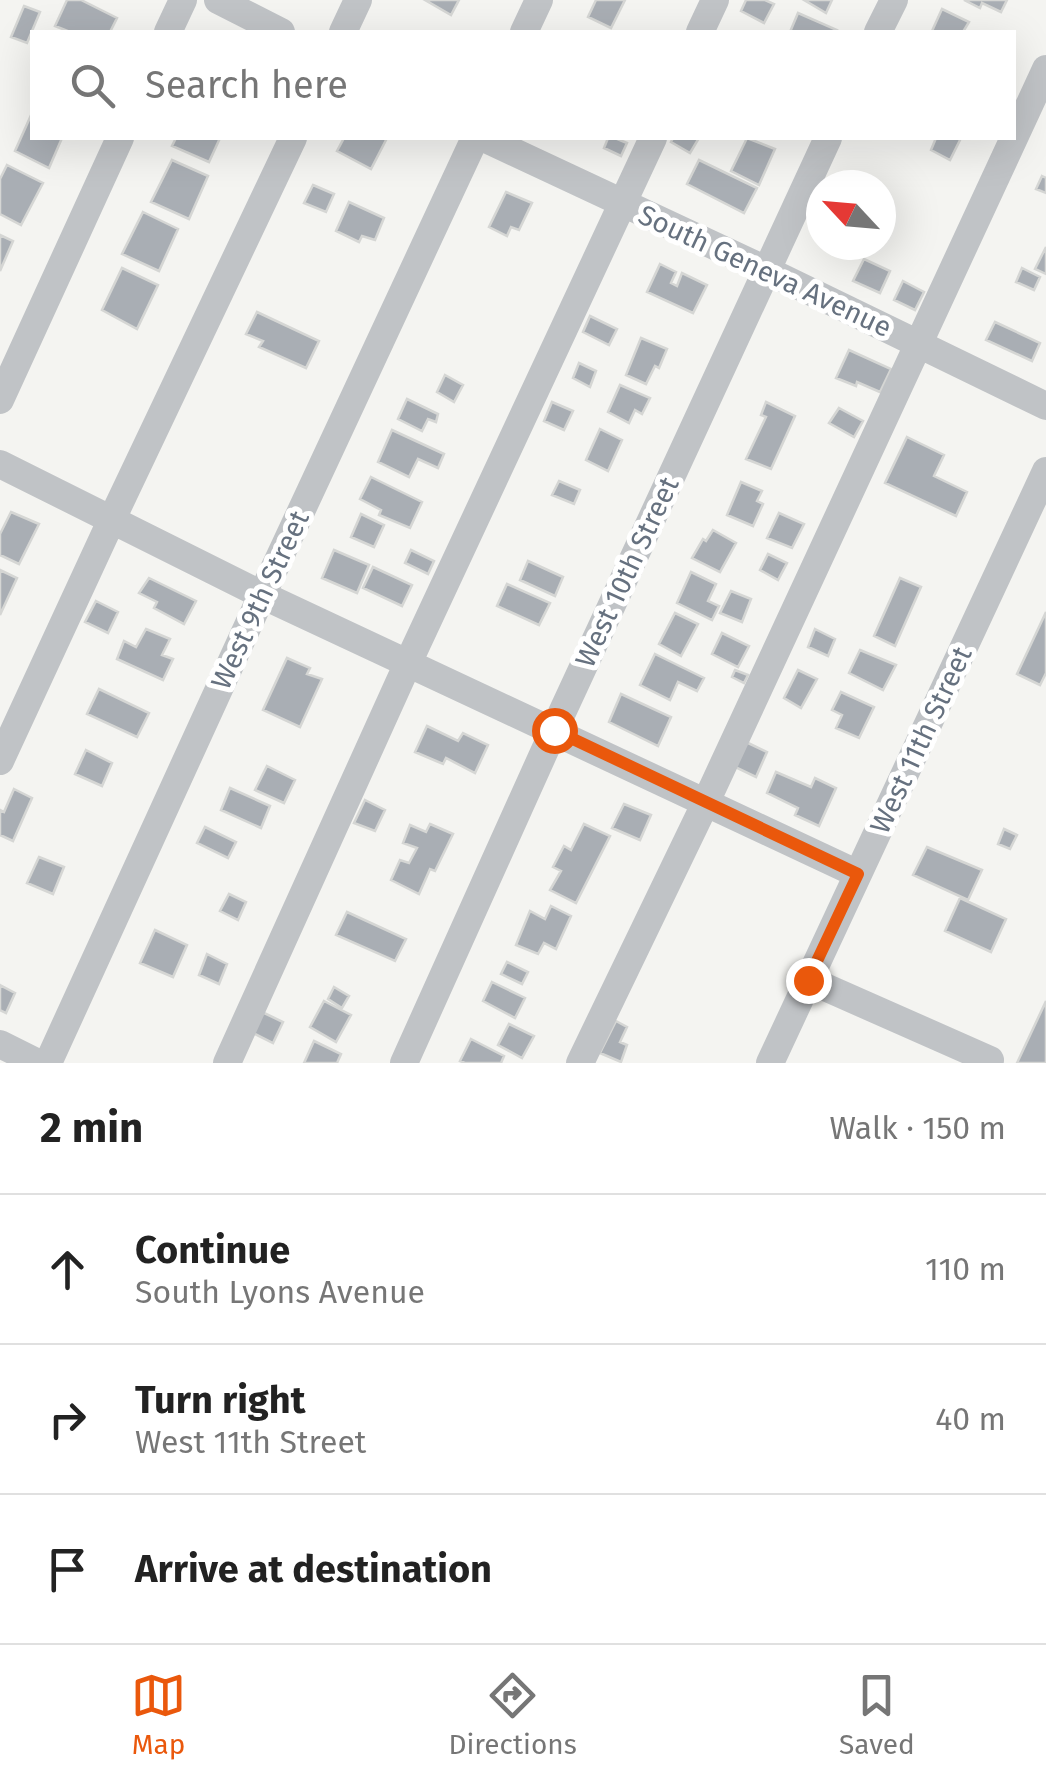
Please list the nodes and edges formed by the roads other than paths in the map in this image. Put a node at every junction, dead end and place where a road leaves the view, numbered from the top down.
1 (183, 0) edge
2 (218, 0) edge
3 (358, 0) edge
4 (539, 0) edge
5 (715, 0) edge
6 (894, 0) edge
7 (169, 30) edge
8 (277, 30) edge
9 (344, 30) edge
10 (525, 30) edge
11 (701, 30) edge
12 (879, 30) edge
13 (1046, 70) edge
14 (1016, 134) edge
15 (119, 140) edge
16 (293, 140) edge
17 (474, 140) edge
18 (488, 140) edge
19 (652, 140) edge
20 (827, 140) edge
21 (1013, 140) edge
22 (624, 204) junction
23 (766, 270) junction
24 (918, 344) junction
25 (0, 400) edge
26 (1046, 406) edge
27 (0, 464) edge
28 (1046, 471) edge
29 (112, 520) junction
30 (262, 595) junction
31 (408, 663) junction
32 (554, 730) junction
33 (0, 761) edge
34 (706, 802) junction
35 (858, 874) junction
36 (808, 980) junction
37 (0, 1044) edge
38 (990, 1060) dead end
39 (38, 1063) edge
40 (48, 1063) edge
41 (227, 1063) edge
42 (404, 1063) edge
43 (580, 1063) edge
44 (770, 1063) edge

1 - 7 street
2 - 8 street
3 - 9 street
4 - 10 street
5 - 11 street
6 - 12 street
13 - 14 street
15 - 25 street
16 - 29 street
17 - 30 street, West 9th Street
18 - 22 street, South Geneva Avenue
19 - 22 street
20 - 23 street, West 10th Street
21 - 24 street
22 - 23 street, South Geneva Avenue
22 - 31 street
23 - 24 street, South Geneva Avenue
23 - 32 street, West 10th Street
24 - 26 street, South Geneva Avenue
24 - 34 street
27 - 29 street
28 - 35 street, West 11th Street
29 - 30 street
29 - 33 street
30 - 31 street
30 - 40 street, West 9th Street
31 - 32 street
31 - 41 street
32 - 34 street
32 - 42 street, West 10th Street
34 - 35 street
34 - 43 street
35 - 36 street, West 11th Street
36 - 38 street
36 - 44 street, West 11th Street
37 - 39 street

